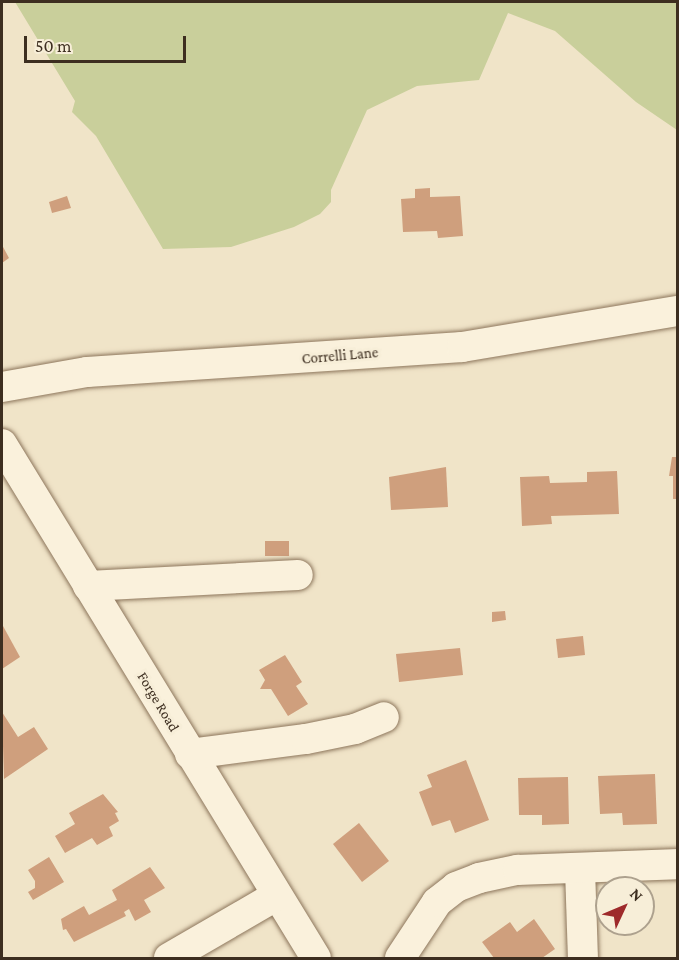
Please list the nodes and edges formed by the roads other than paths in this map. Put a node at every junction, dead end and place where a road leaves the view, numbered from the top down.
1 (678, 311) edge
2 (2, 387) edge
3 (2, 444) edge
4 (298, 574) dead end
5 (88, 586) junction
6 (384, 717) dead end
7 (190, 754) junction
8 (678, 864) edge
9 (580, 869) junction
10 (276, 896) junction
11 (169, 958) edge
12 (316, 958) edge
13 (400, 958) edge
14 (583, 958) edge

1 - 2 street, Correlli Lane
3 - 5 street, Forge Road
4 - 5 street
5 - 7 street, Forge Road
6 - 7 street
7 - 10 street, Forge Road
8 - 9 street
9 - 13 street
9 - 14 street
10 - 11 street
10 - 12 street, Forge Road

